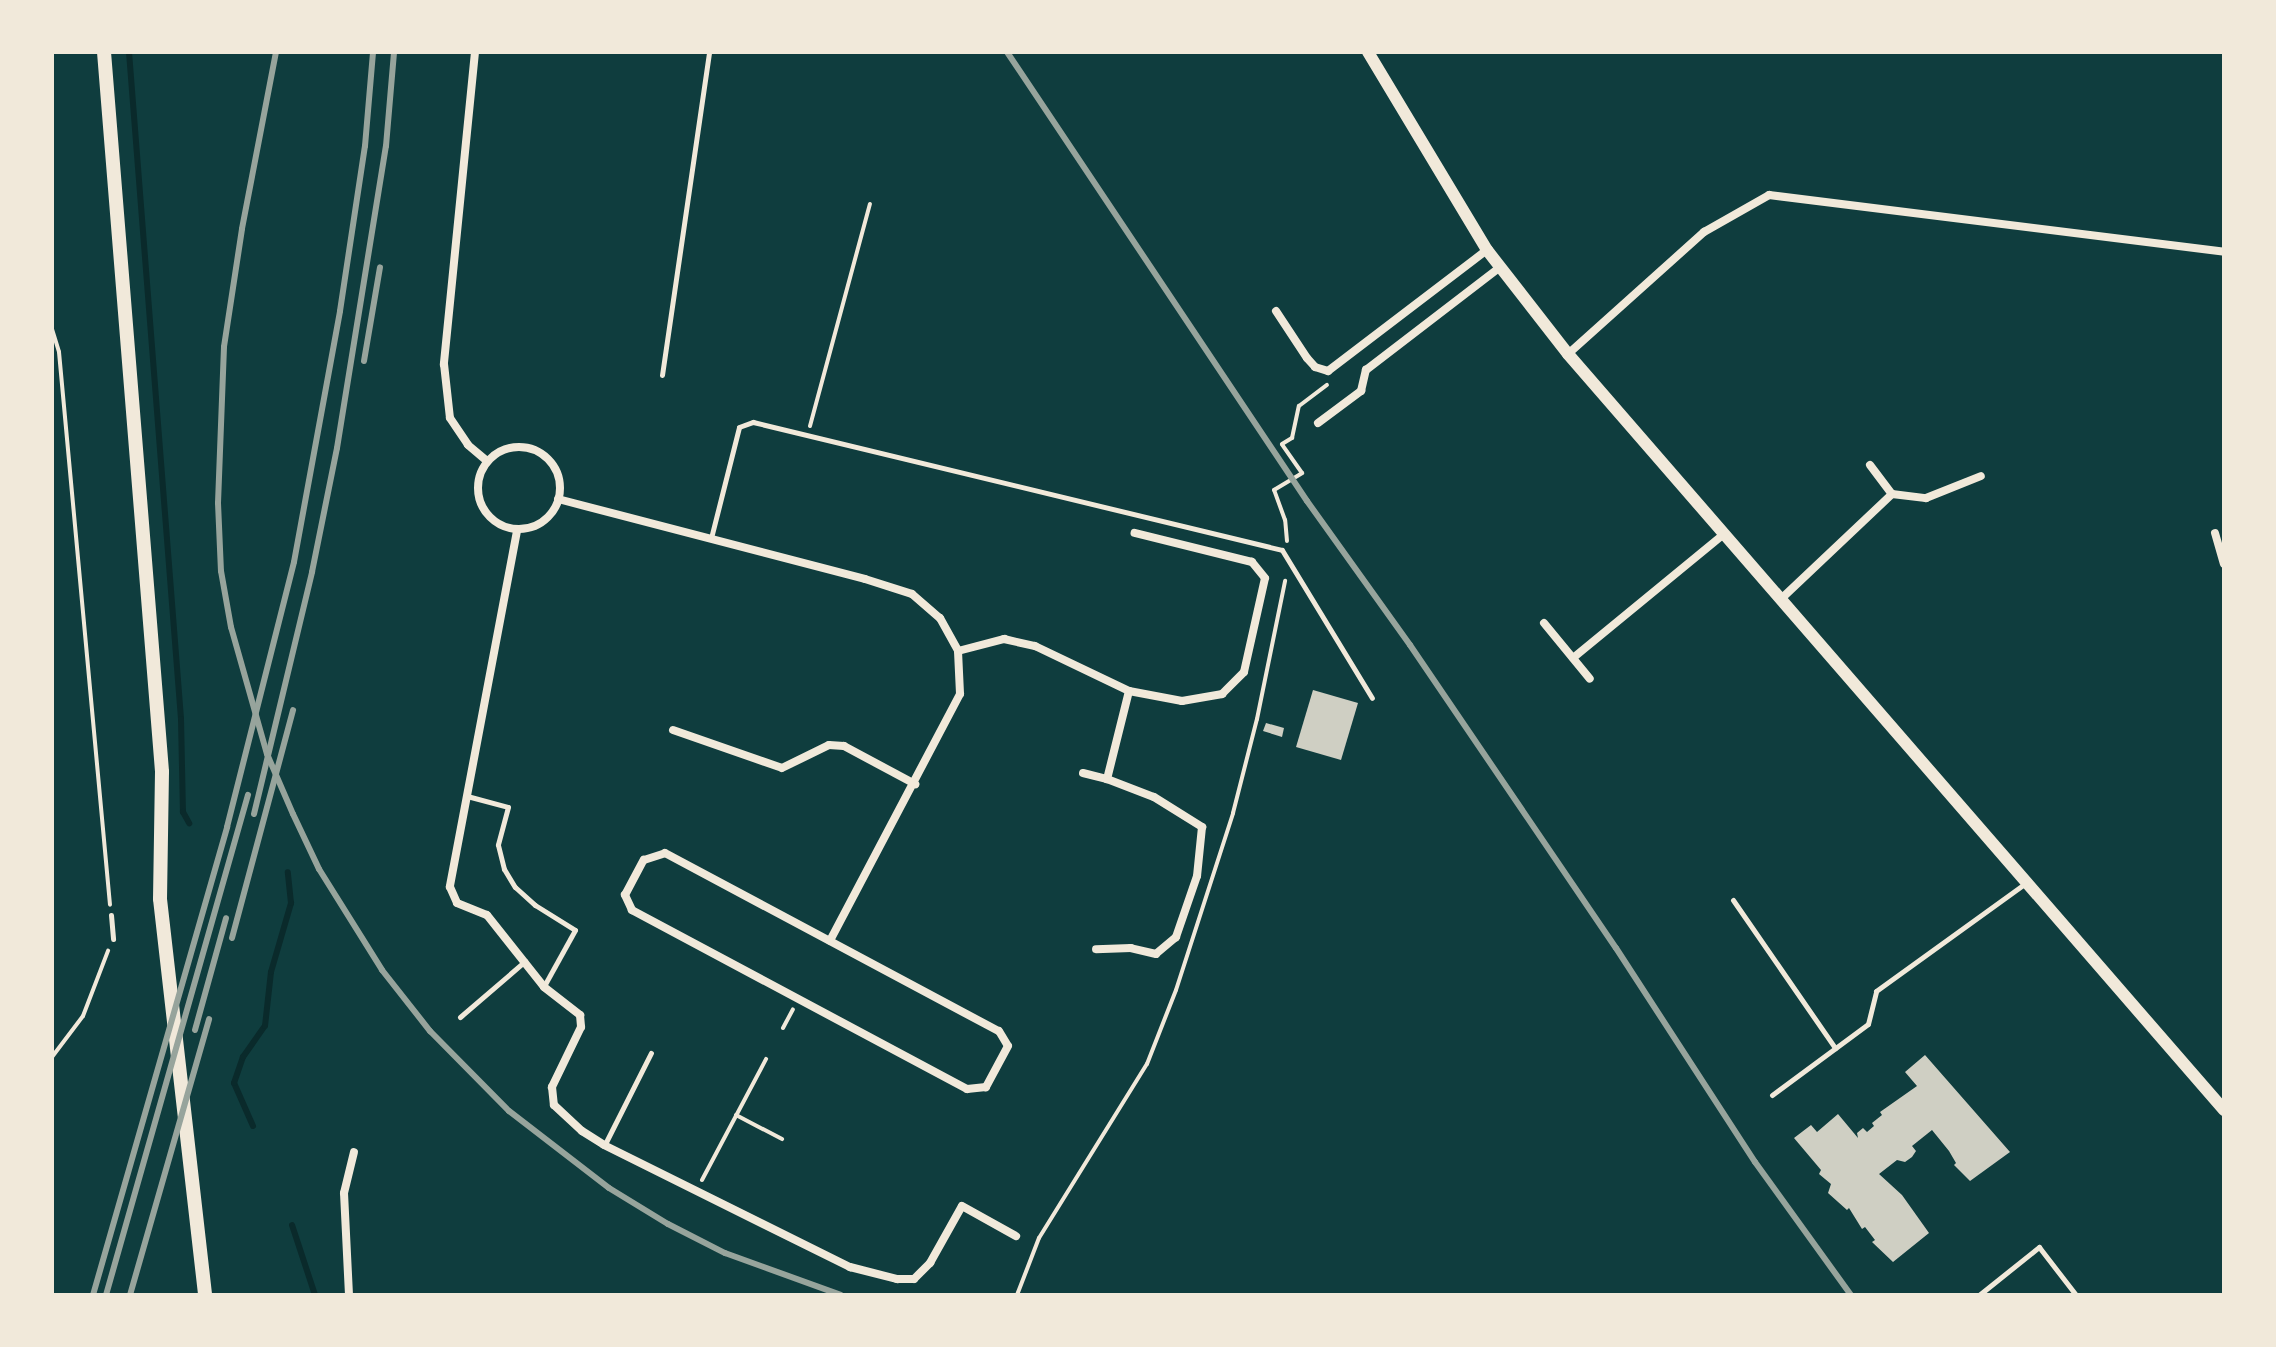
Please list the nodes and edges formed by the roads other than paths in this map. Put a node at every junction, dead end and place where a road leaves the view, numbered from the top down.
1 (104, 52) edge
2 (475, 52) edge
3 (709, 52) edge
4 (1368, 52) edge
5 (1487, 250) junction
6 (2224, 252) edge
7 (1500, 267) junction
8 (1276, 311) dead end
9 (1568, 354) junction
10 (662, 375) dead end
11 (1318, 423) dead end
12 (487, 461) junction
13 (1870, 465) dead end
14 (1981, 476) dead end
15 (1892, 494) junction
16 (558, 499) junction
17 (517, 531) junction
18 (1135, 533) dead end
19 (2215, 533) dead end
20 (1724, 534) junction
21 (711, 538) junction
22 (2224, 564) edge
23 (1781, 599) junction
24 (1544, 623) dead end
25 (958, 651) junction
26 (1573, 658) junction
27 (1590, 679) dead end
28 (1129, 691) junction
29 (1372, 698) dead end
30 (673, 730) dead end
31 (1083, 773) dead end
32 (1107, 779) junction
33 (915, 784) junction
34 (467, 796) junction
35 (2027, 883) junction
36 (1733, 900) dead end
37 (111, 915) road end
38 (113, 939) road end
39 (830, 941) junction
40 (1096, 949) dead end
41 (525, 961) junction
42 (544, 987) junction
43 (460, 1017) dead end
44 (1835, 1048) junction
45 (651, 1053) dead end
46 (1772, 1095) dead end
47 (2224, 1110) edge
48 (604, 1145) junction
49 (354, 1152) dead end
50 (1016, 1236) dead end
51 (205, 1295) edge
52 (349, 1295) edge
53 (1979, 1295) edge
54 (2076, 1295) edge

1 - 51 main road
2 - 12 street
3 - 10 lane
4 - 5 street
5 - 7 street
5 - 8 street
6 - 9 street
7 - 9 street
7 - 11 street
9 - 20 street
12 - 16 street
12 - 17 street
13 - 15 street
14 - 15 street
15 - 23 street
16 - 17 street
16 - 21 street
17 - 34 street
18 - 28 street
19 - 22 street
20 - 23 street
20 - 26 street
21 - 25 street
21 - 29 lane
23 - 35 street
24 - 26 street
25 - 28 street
25 - 33 street
26 - 27 street
28 - 32 street
30 - 33 street
31 - 32 street
32 - 40 street
33 - 39 street
34 - 41 street
34 - 42 lane
35 - 44 lane
35 - 47 street
36 - 44 lane
37 - 38 lane
39 - 39 street
41 - 42 street
41 - 43 lane
42 - 48 street
44 - 46 lane
45 - 48 lane
48 - 50 street
49 - 52 street
53 - 54 lane

